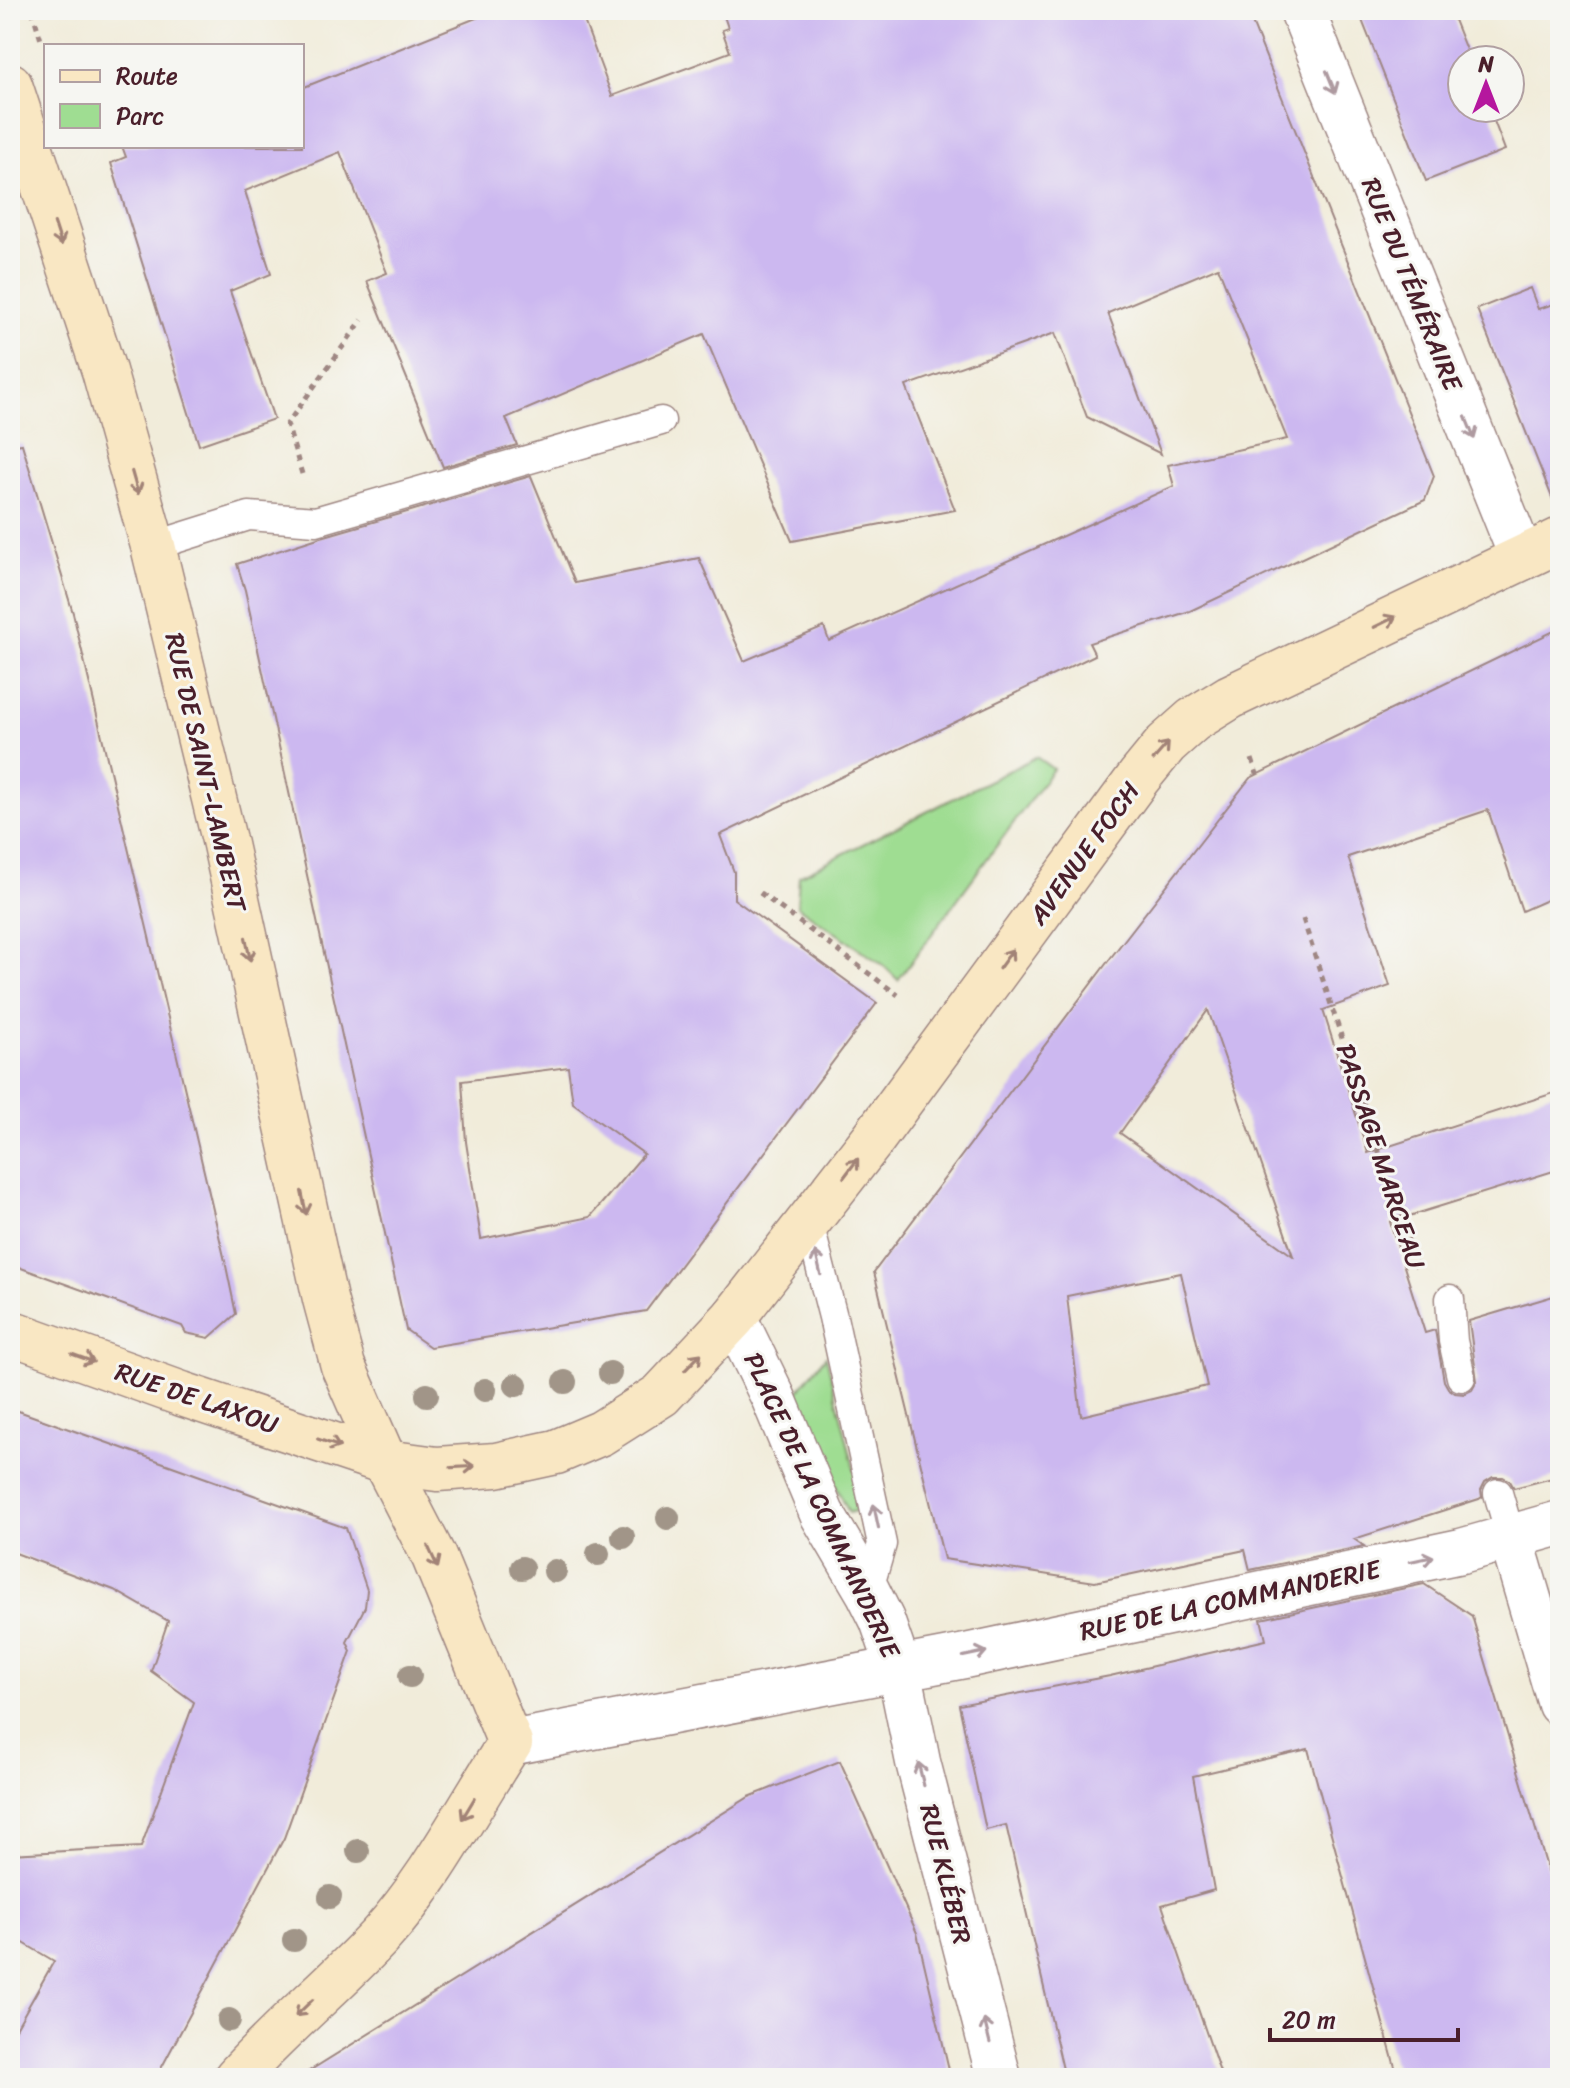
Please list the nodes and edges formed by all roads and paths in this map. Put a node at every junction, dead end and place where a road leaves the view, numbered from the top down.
1 (32, 10) edge
2 (1302, 10) edge
3 (41, 41) dead end
4 (10, 85) edge
5 (362, 320) dead end
6 (661, 421) dead end
7 (316, 521) junction
8 (1560, 540) edge
9 (153, 546) junction
10 (1522, 558) junction
11 (1252, 759) dead end
12 (1257, 774) dead end
13 (760, 893) dead end
14 (1303, 919) dead end
15 (898, 995) dead end
16 (809, 1223) junction
17 (1450, 1299) joint
18 (734, 1317) junction
19 (10, 1332) edge
20 (1461, 1377) dead end
21 (385, 1462) junction
22 (1498, 1493) dead end
23 (1560, 1523) edge
24 (1511, 1538) junction
25 (868, 1592) junction
26 (899, 1669) junction
27 (1560, 1704) edge
28 (510, 1743) junction
29 (236, 2077) edge
30 (999, 2078) edge

1 - 3 path
2 -> 10 street, RUE DU TÉMÉRAIRE
4 -> 9 main road, RUE DE SAINT-LAMBERT
5 - 7 path
6 - 7 lane
7 - 9 lane
8 - 10 main road, AVENUE FOCH
9 -> 21 main road, RUE DE SAINT-LAMBERT
16 -> 10 main road, AVENUE FOCH
11 - 12 path
13 - 15 path
14 - 17 path, PASSAGE MARCEAU
16 - 18 main road, AVENUE FOCH
25 -> 16 lane
17 - 20 lane
21 -> 18 main road, PLACE DE LA COMMANDERIE
18 - 25 street, PLACE DE LA COMMANDERIE
19 -> 21 main road, RUE DE LAXOU
21 -> 28 main road
22 - 24 lane
23 - 24 street, RUE DE LA COMMANDERIE
26 -> 24 street, RUE DE LA COMMANDERIE
24 - 27 street
25 - 26 street, PLACE DE LA COMMANDERIE
26 - 28 street, PLACE DE LA COMMANDERIE
30 -> 26 street, RUE KLÉBER
28 -> 29 main road

